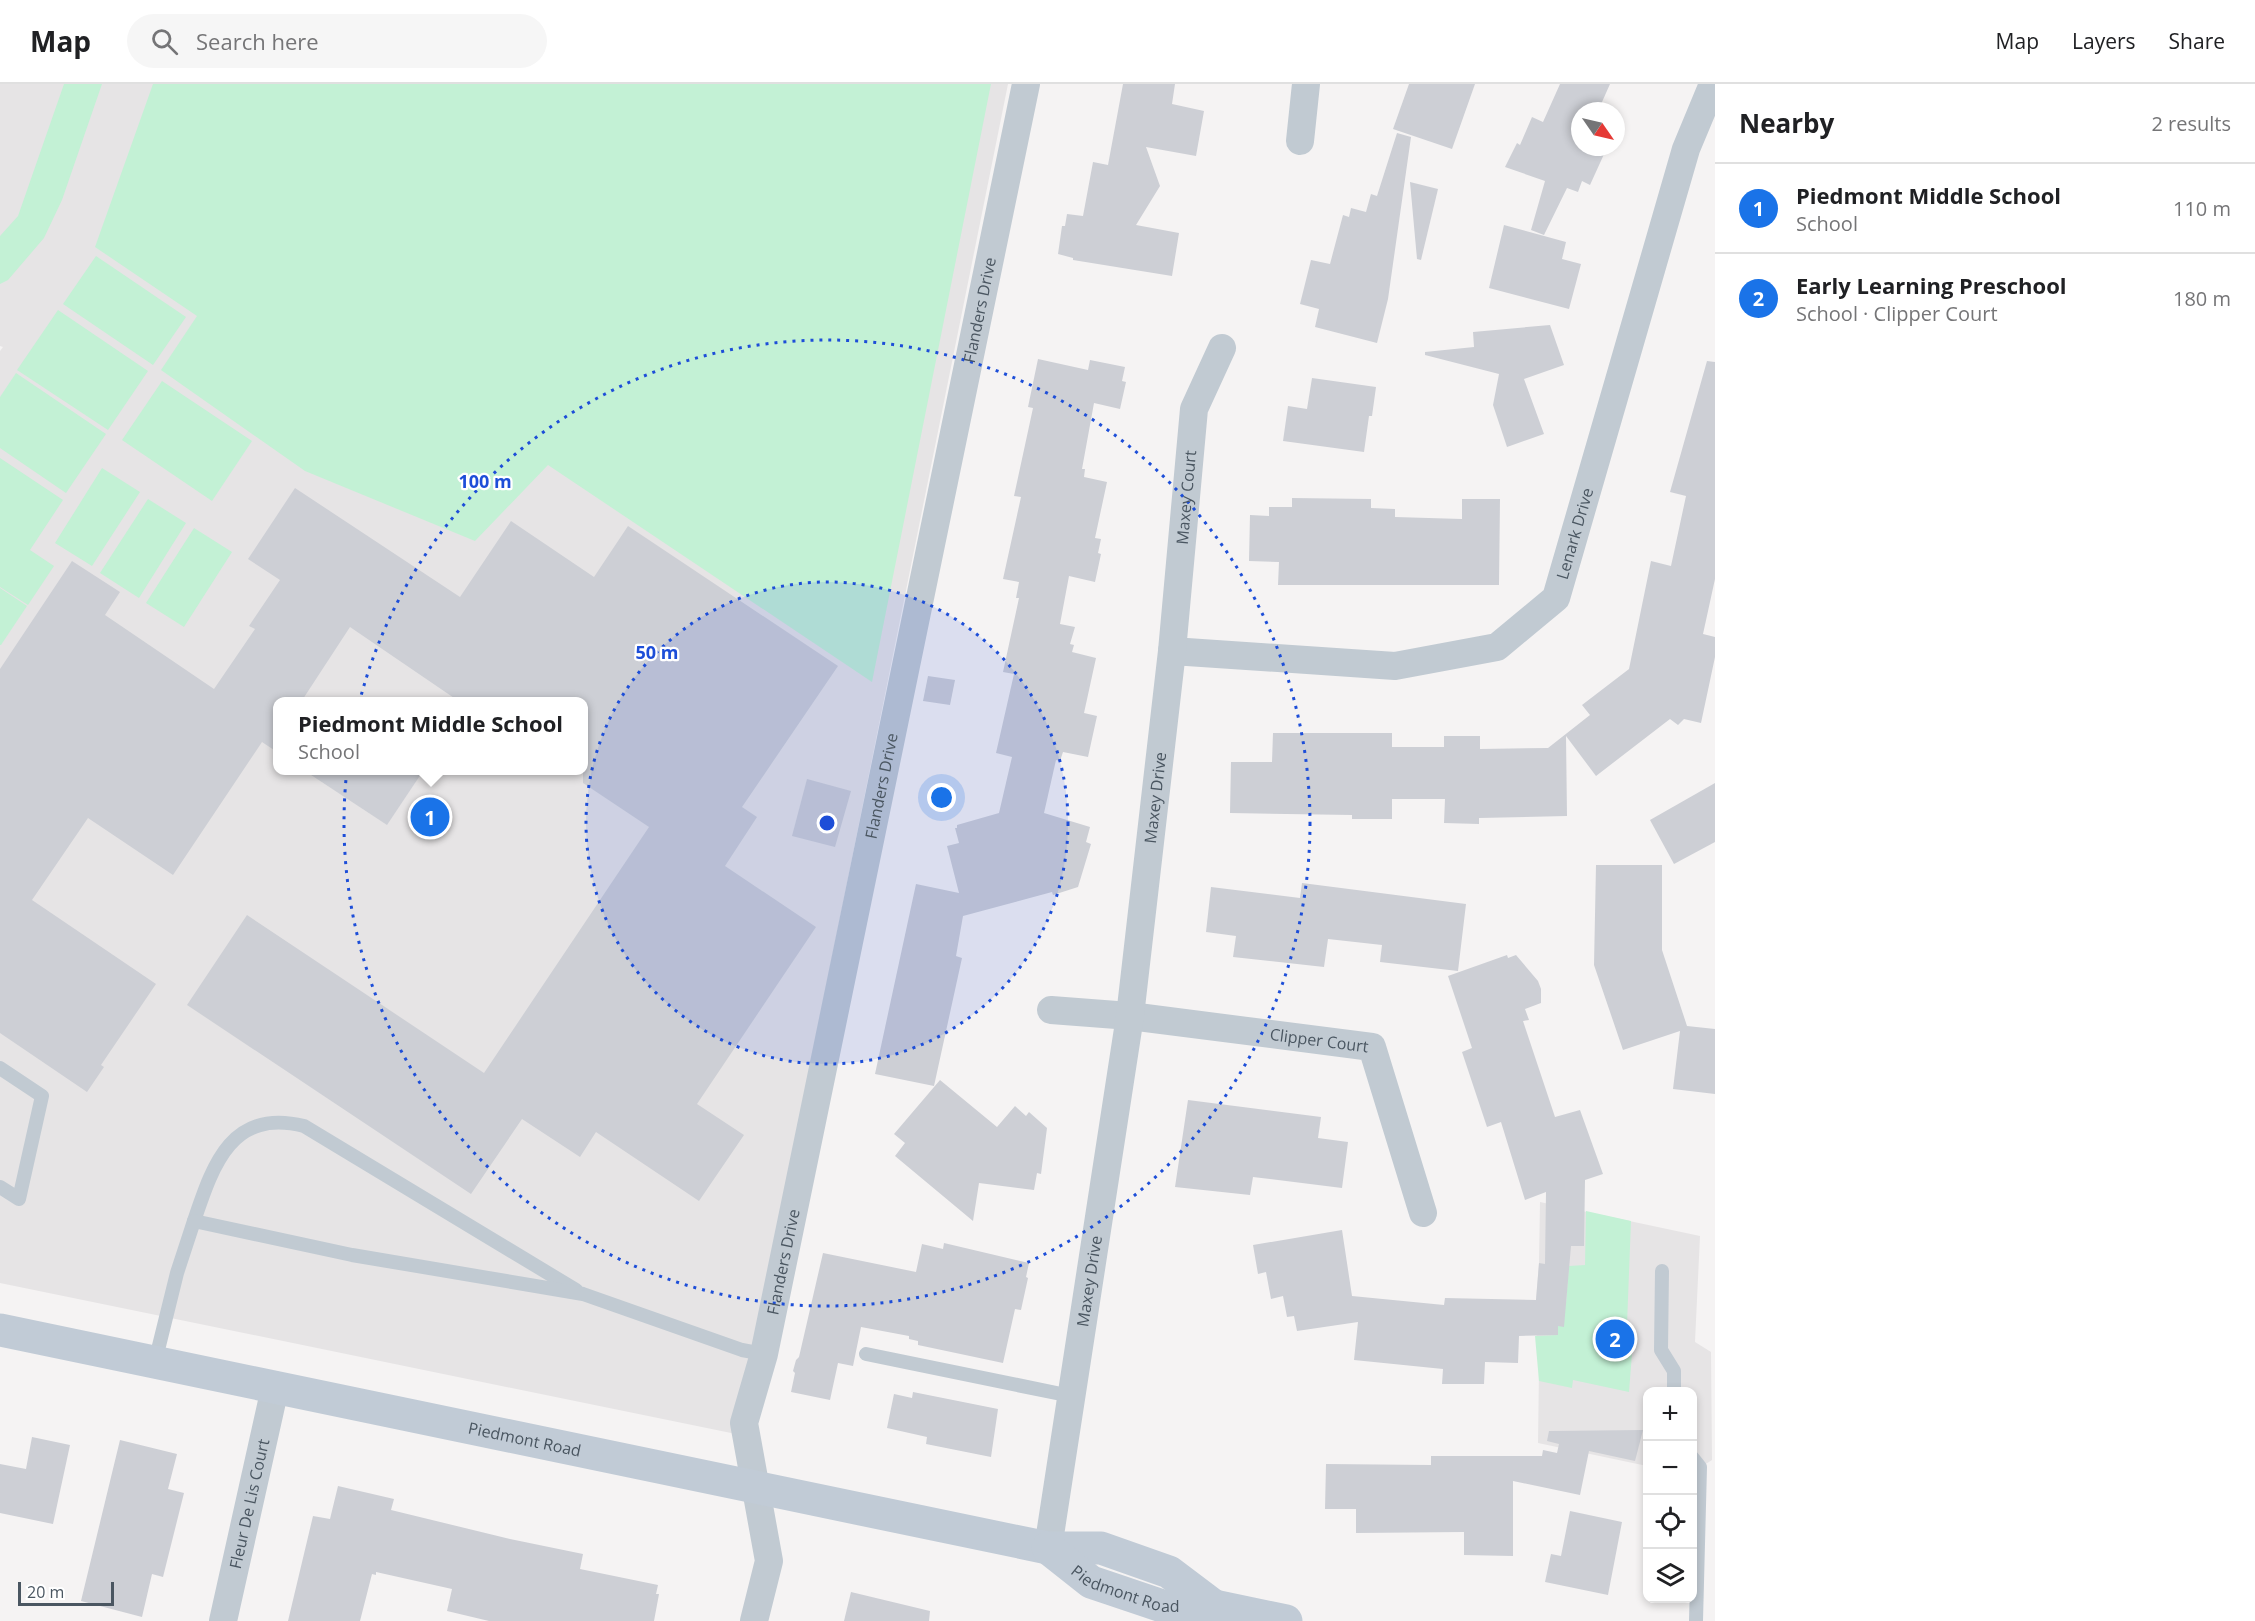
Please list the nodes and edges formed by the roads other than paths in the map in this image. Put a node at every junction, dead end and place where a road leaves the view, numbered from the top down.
1 (1026, 84) edge
2 (1306, 84) edge
3 (1713, 84) edge
4 (1300, 141) dead end
5 (1222, 348) dead end
6 (1172, 651) junction
7 (1051, 1010) dead end
8 (1130, 1016) junction
9 (0, 1068) edge
10 (0, 1187) edge
11 (1423, 1214) dead end
12 (194, 1221) junction
13 (1662, 1271) dead end
14 (583, 1294) junction
15 (0, 1330) edge
16 (764, 1354) junction
17 (866, 1354) dead end
18 (155, 1362) junction
19 (1674, 1387) edge
20 (275, 1388) junction
21 (1071, 1396) junction
22 (1697, 1463) edge
23 (755, 1488) junction
24 (1048, 1548) junction
25 (1212, 1613) edge
26 (224, 1621) edge
27 (754, 1621) edge
28 (1286, 1621) edge
29 (1696, 1621) edge

1 - 16 street, Flanders Drive
2 - 4 street
3 - 6 street, Lenark Drive
5 - 6 street, Maxey Court
6 - 8 street, Maxey Drive
7 - 8 street
8 - 11 street, Clipper Court
8 - 21 street, Maxey Drive
9 - 10 lane
12 - 14 lane
12 - 14 lane
12 - 18 lane
13 - 19 lane
14 - 16 lane
15 - 18 main road, Piedmont Road
16 - 23 street, Flanders Drive
17 - 21 lane
18 - 20 main road, Piedmont Road
20 - 23 main road, Piedmont Road
20 - 26 street, Fleur De Lis Court
21 - 24 street, Maxey Drive
22 - 29 lane
23 - 24 main road, Piedmont Road
23 - 27 street, Flanders Drive
24 - 25 main road, Piedmont Road
25 - 28 main road, Piedmont Road

